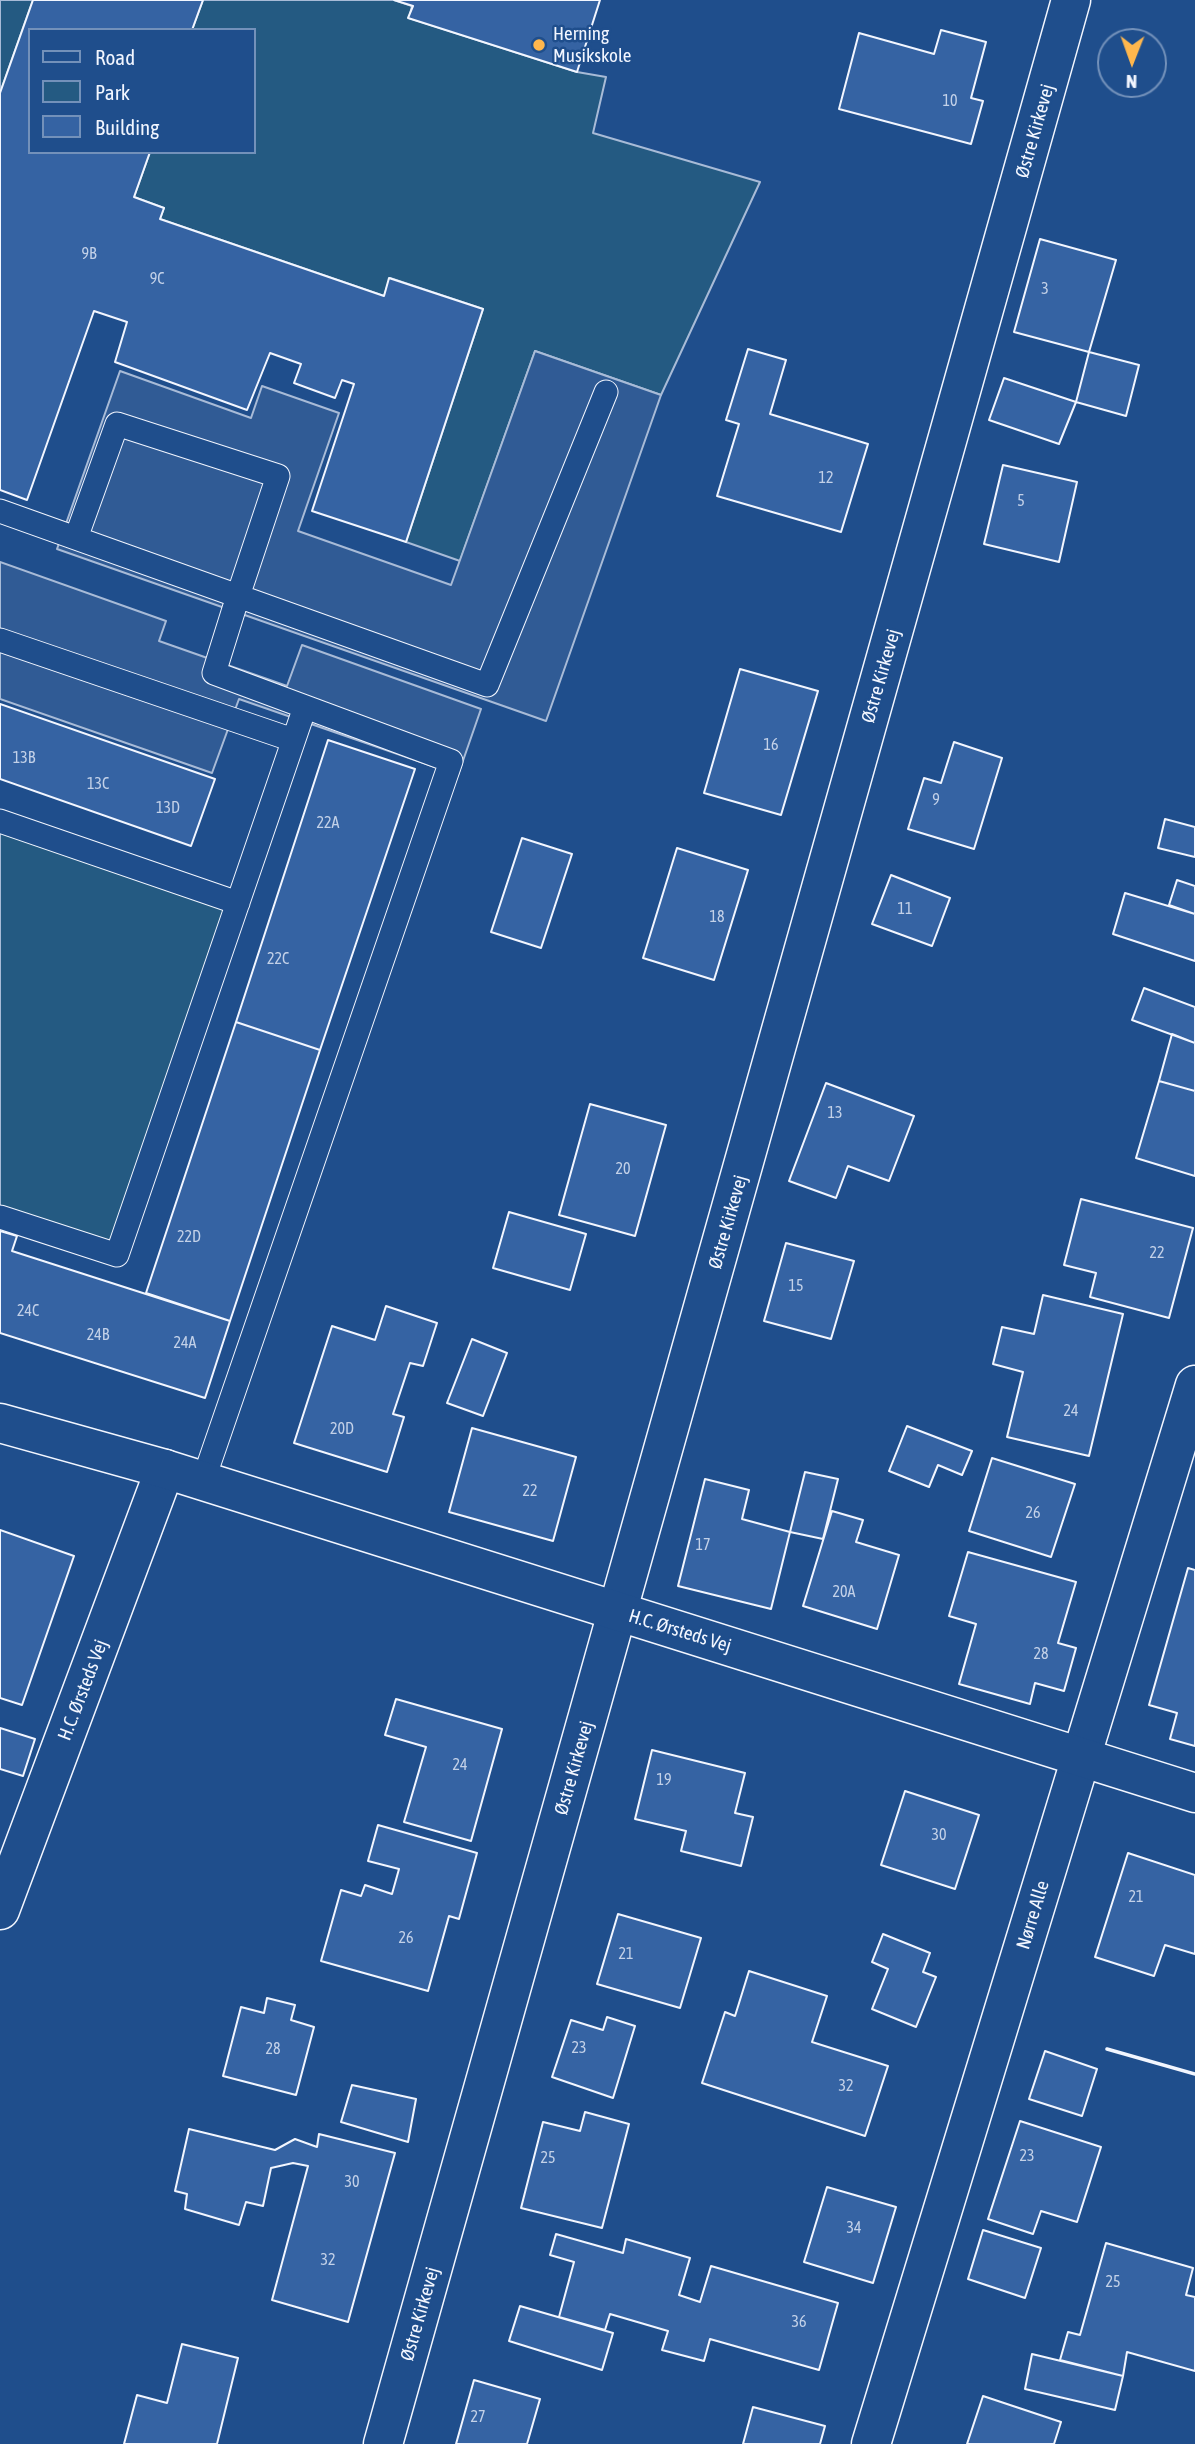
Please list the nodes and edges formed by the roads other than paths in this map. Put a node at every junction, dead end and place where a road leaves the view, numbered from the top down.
1 (1072, 0) edge
2 (606, 392) dead end
3 (0, 512) edge
4 (76, 538) junction
5 (238, 596) junction
6 (0, 640) edge
7 (305, 706) junction
8 (293, 740) junction
9 (0, 821) edge
10 (238, 903) junction
11 (0, 1217) edge
12 (1195, 1385) edge
13 (0, 1423) edge
14 (166, 1469) junction
15 (203, 1481) junction
16 (619, 1612) junction
17 (1082, 1757) junction
18 (1195, 1793) edge
19 (0, 1910) edge
20 (383, 2444) edge
21 (871, 2444) edge

1 - 16 street, Østre Kirkevej
2 - 5 lane
3 - 4 lane
4 - 5 lane
4 - 5 lane
5 - 7 lane
6 - 8 lane
7 - 8 lane
7 - 15 lane
8 - 10 lane
9 - 10 lane
10 - 11 lane
12 - 17 street, Nørre Alle
13 - 14 street, H.C. Ørsteds Vej
14 - 15 street, H.C. Ørsteds Vej
14 - 19 street, H.C. Ørsteds Vej
15 - 16 street, H.C. Ørsteds Vej
16 - 17 street, H.C. Ørsteds Vej
16 - 20 street, Østre Kirkevej
17 - 18 street, H.C. Ørsteds Vej
17 - 21 street, Nørre Alle

